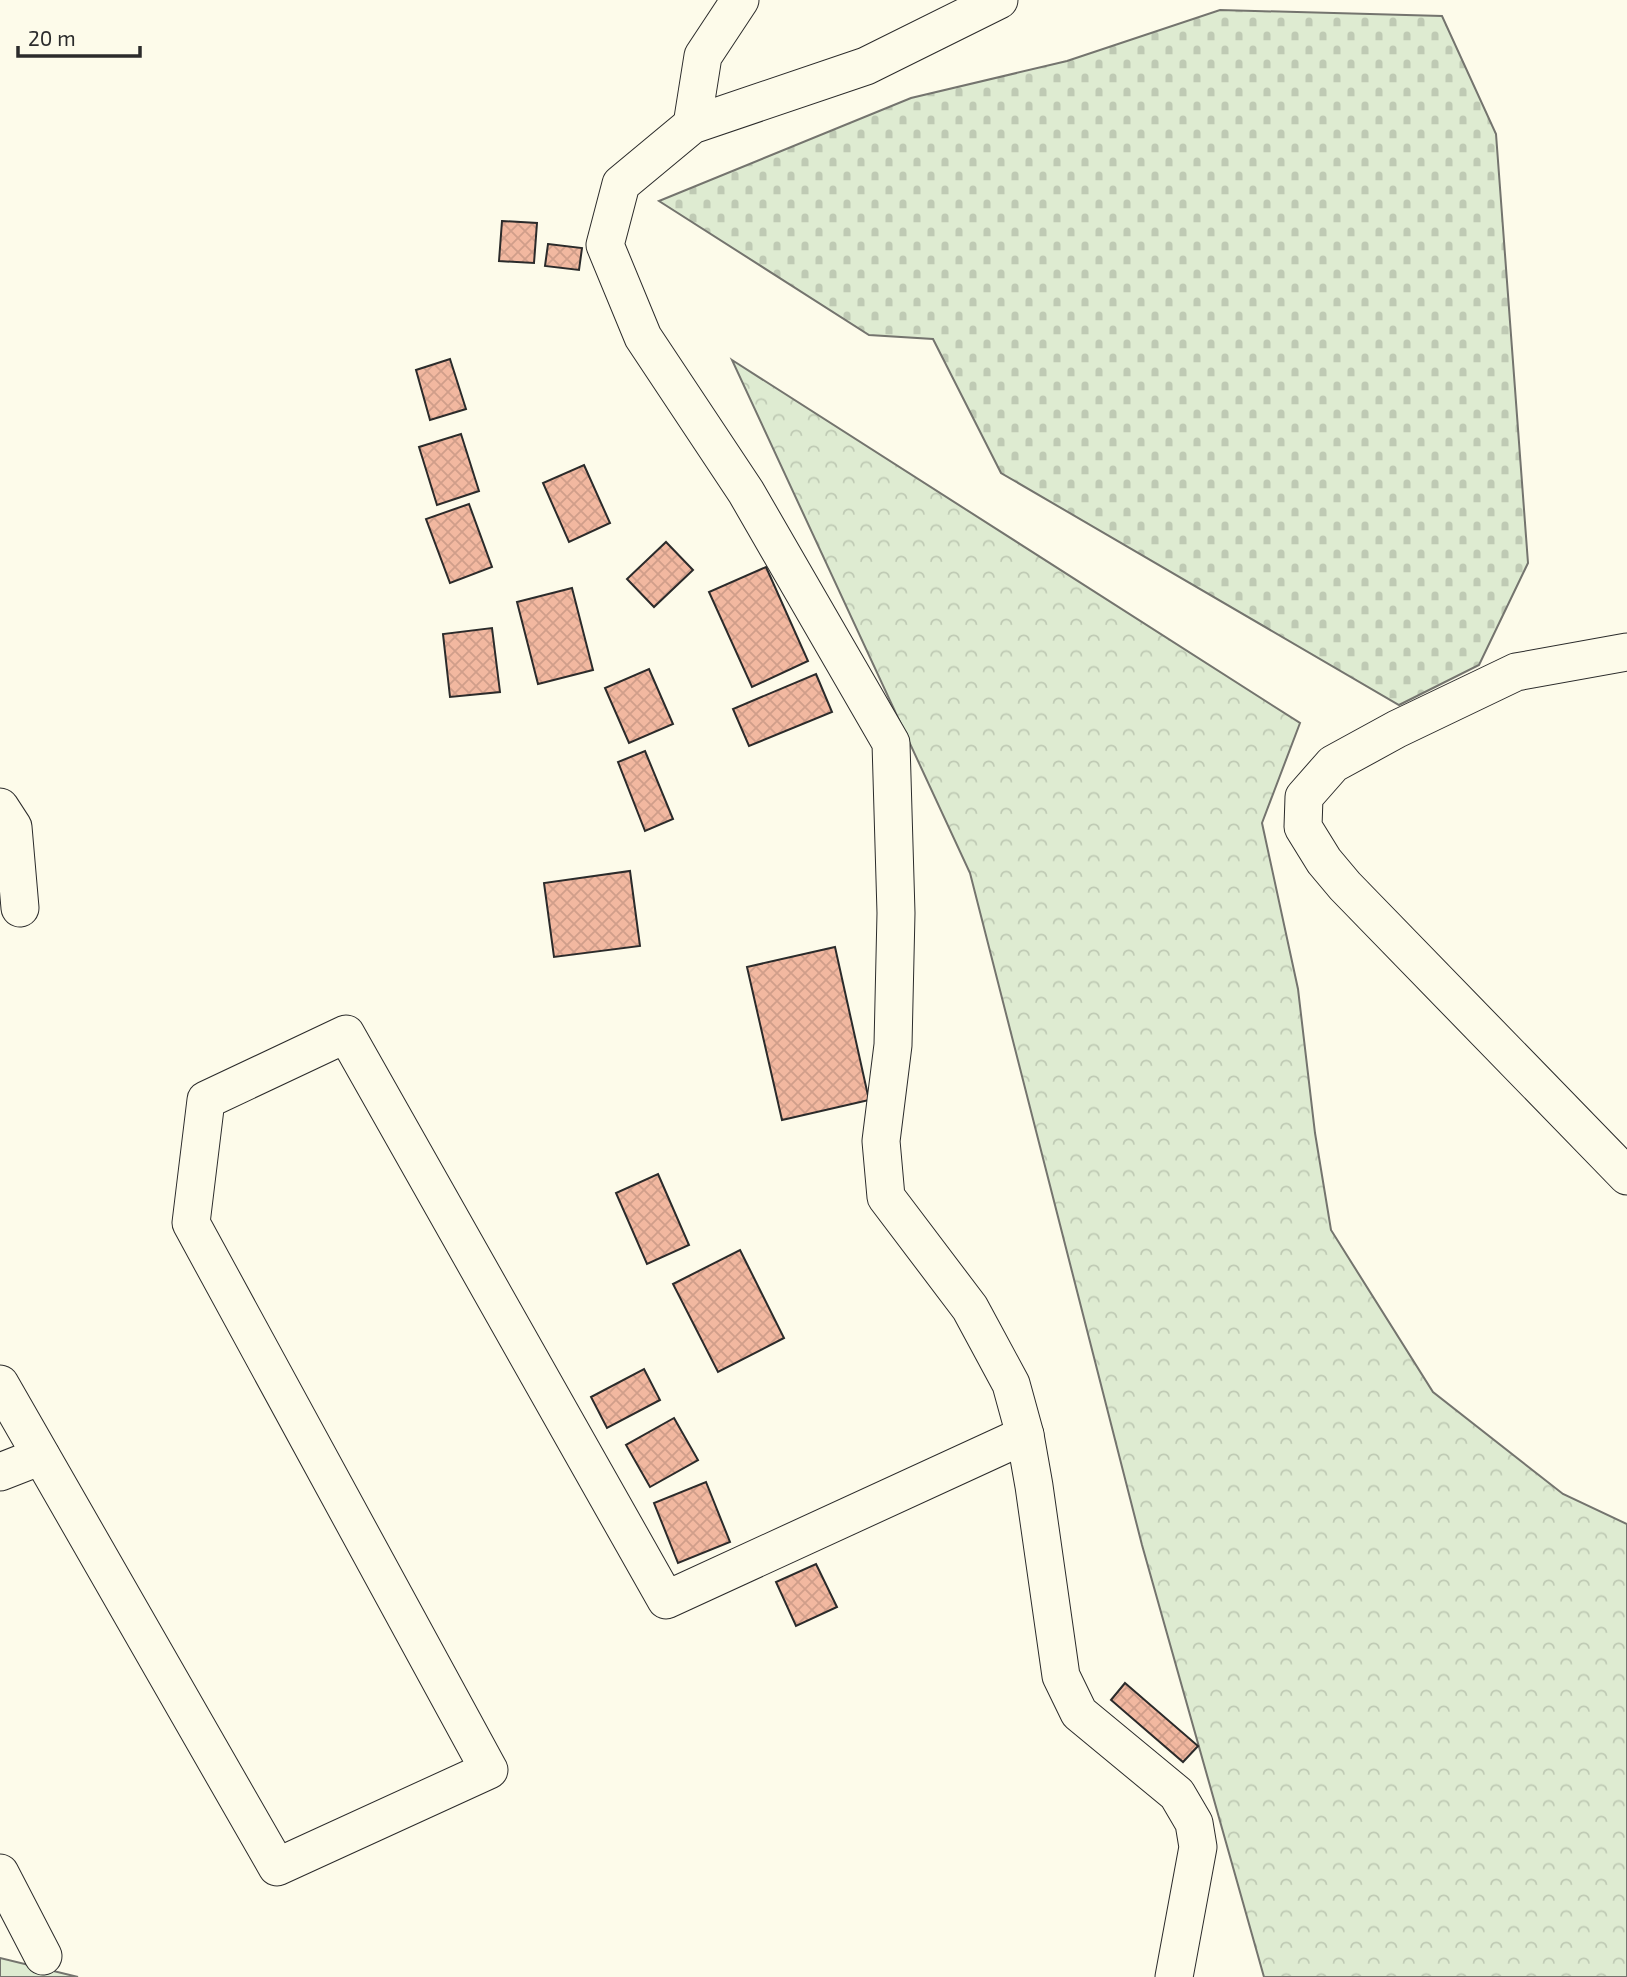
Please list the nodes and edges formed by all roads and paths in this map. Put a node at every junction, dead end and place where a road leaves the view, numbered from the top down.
1 (740, 0) edge
2 (999, 0) edge
3 (692, 125) junction
4 (1627, 652) edge
5 (0, 807) edge
6 (20, 908) dead end
7 (1627, 1176) edge
8 (0, 1384) edge
9 (1025, 1435) junction
10 (41, 1456) junction
11 (0, 1472) edge
12 (0, 1873) edge
13 (43, 1956) dead end
14 (1174, 1977) edge

1 - 3 street
2 - 3 street
3 - 9 street
4 - 7 street
5 - 6 street
8 - 10 street
9 - 10 street
9 - 14 street
10 - 11 street
12 - 13 street

